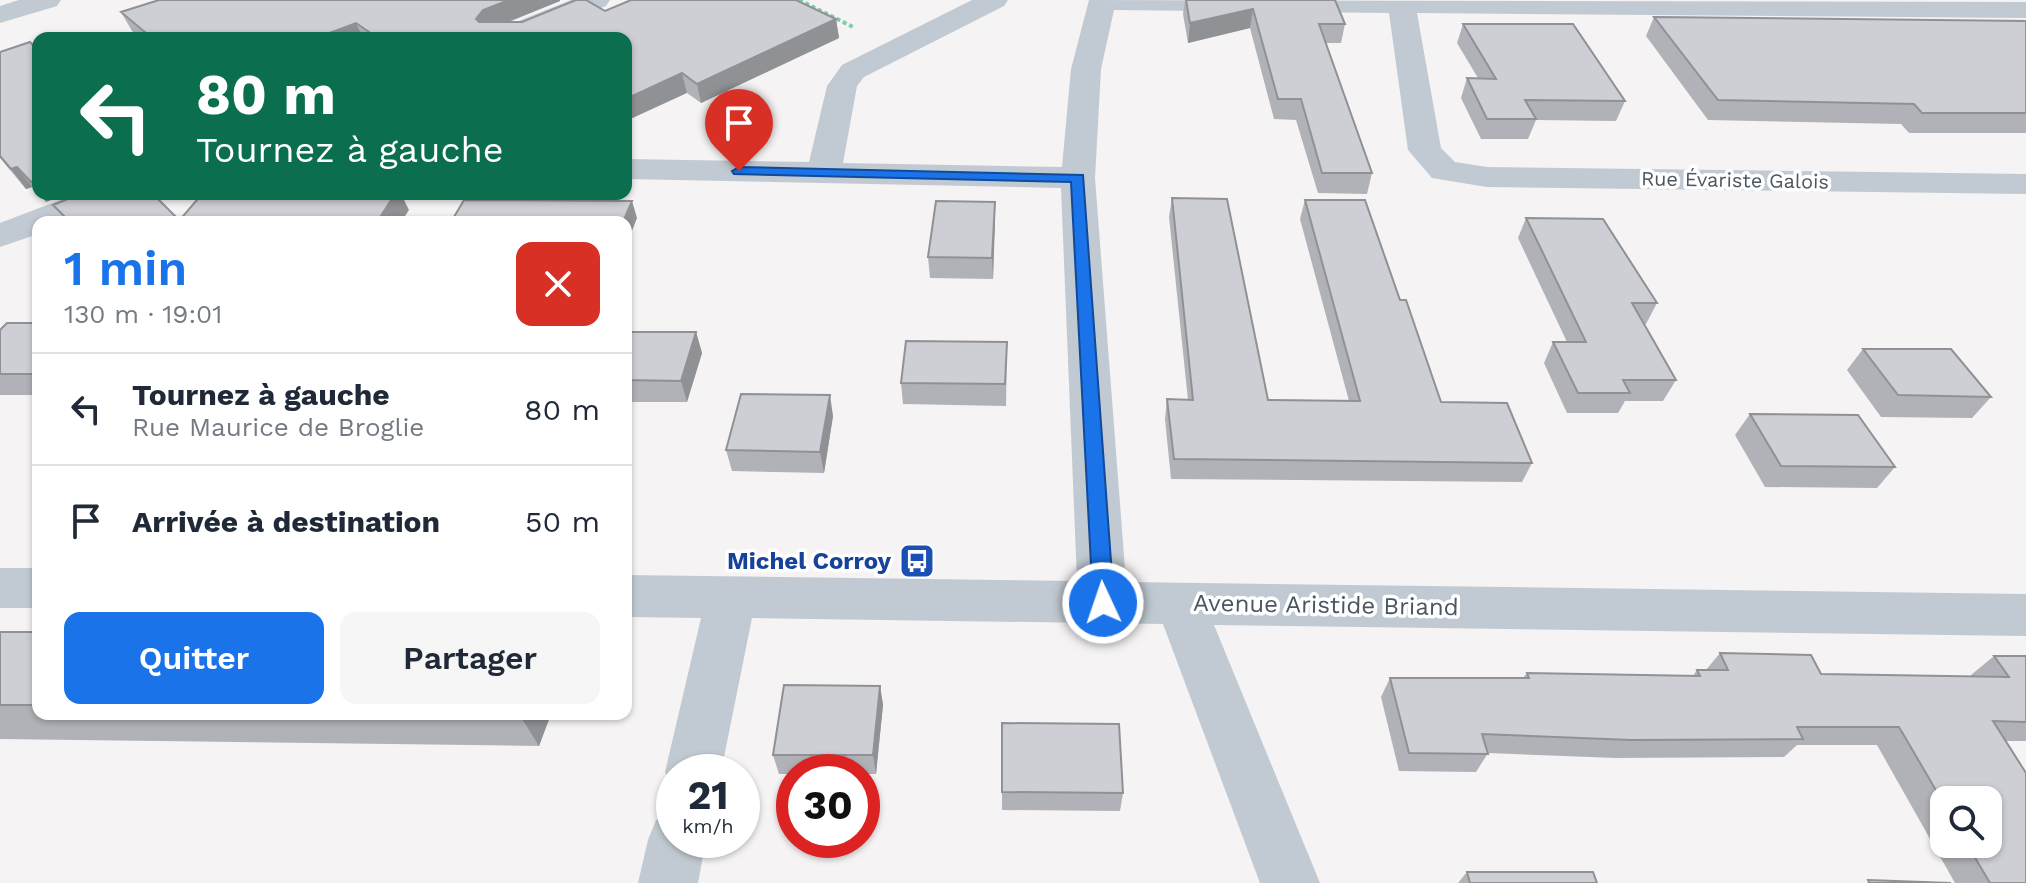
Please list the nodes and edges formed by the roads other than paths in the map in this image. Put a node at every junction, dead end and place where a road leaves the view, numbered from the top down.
1 (47, 0) edge
2 (596, 0) edge
3 (994, 0) edge
4 (1103, 1) edge
5 (1401, 2) edge
6 (2026, 10) edge
7 (0, 15) edge
8 (516, 32) edge
9 (632, 169) edge
10 (824, 173) junction
11 (1078, 178) junction
12 (2026, 184) edge
13 (92, 200) edge
14 (51, 216) edge
15 (32, 223) edge
16 (0, 236) edge
17 (0, 588) edge
18 (32, 588) edge
19 (632, 596) edge
20 (731, 597) junction
21 (1103, 603) junction
22 (1181, 604) junction
23 (2026, 615) edge
24 (697, 754) edge
25 (673, 858) edge
26 (668, 883) edge
27 (1290, 883) edge

1 - 7 street
2 - 8 street
3 - 10 street
4 - 5 street
4 - 11 street
5 - 6 street
5 - 12 street, Rue Évariste Galois
9 - 10 street
10 - 11 street
11 - 21 street
13 - 14 street
15 - 16 street
17 - 18 street
19 - 20 street, Avenue Aristide Briand
20 - 21 street, Avenue Aristide Briand
20 - 24 street
21 - 22 street, Avenue Aristide Briand
22 - 23 street, Avenue Aristide Briand
22 - 27 street
25 - 26 street

